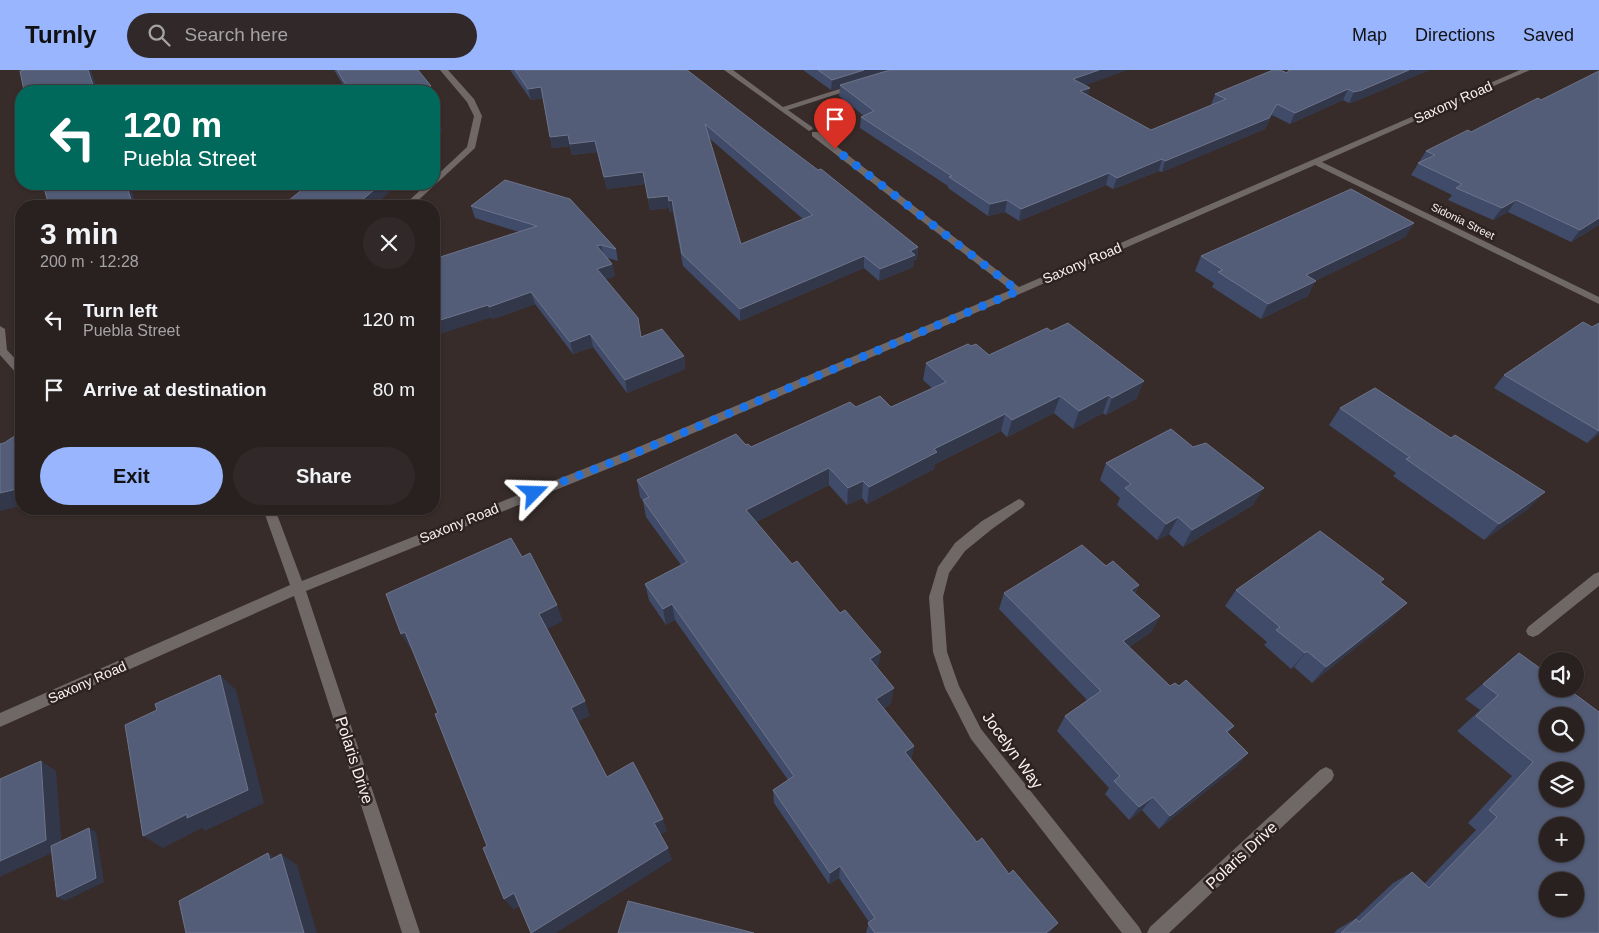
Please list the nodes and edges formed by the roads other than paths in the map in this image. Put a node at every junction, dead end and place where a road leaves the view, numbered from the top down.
1 (444, 70) edge
2 (728, 70) edge
3 (1526, 70) edge
4 (867, 84) edge
5 (784, 109) junction
6 (1316, 162) junction
7 (440, 177) edge
8 (425, 190) edge
9 (414, 200) edge
10 (1018, 291) junction
11 (1599, 301) edge
12 (0, 329) edge
13 (15, 365) edge
14 (1019, 504) dead end
15 (271, 515) edge
16 (1599, 578) edge
17 (298, 588) junction
18 (1533, 631) dead end
19 (0, 720) edge
20 (1326, 776) dead end
21 (411, 933) edge
22 (1133, 933) edge
23 (1156, 933) edge

1 - 7 street
2 - 5 street
3 - 6 street, Saxony Road
4 - 5 street
5 - 10 street
6 - 10 street, Saxony Road
6 - 11 street, Sidonia Street
8 - 9 street
10 - 17 street, Saxony Road
12 - 13 street
14 - 22 street, Jocelyn Way
15 - 17 street, Polaris Drive
16 - 18 street
17 - 19 street, Saxony Road
17 - 21 street, Polaris Drive
20 - 23 street, Polaris Drive

